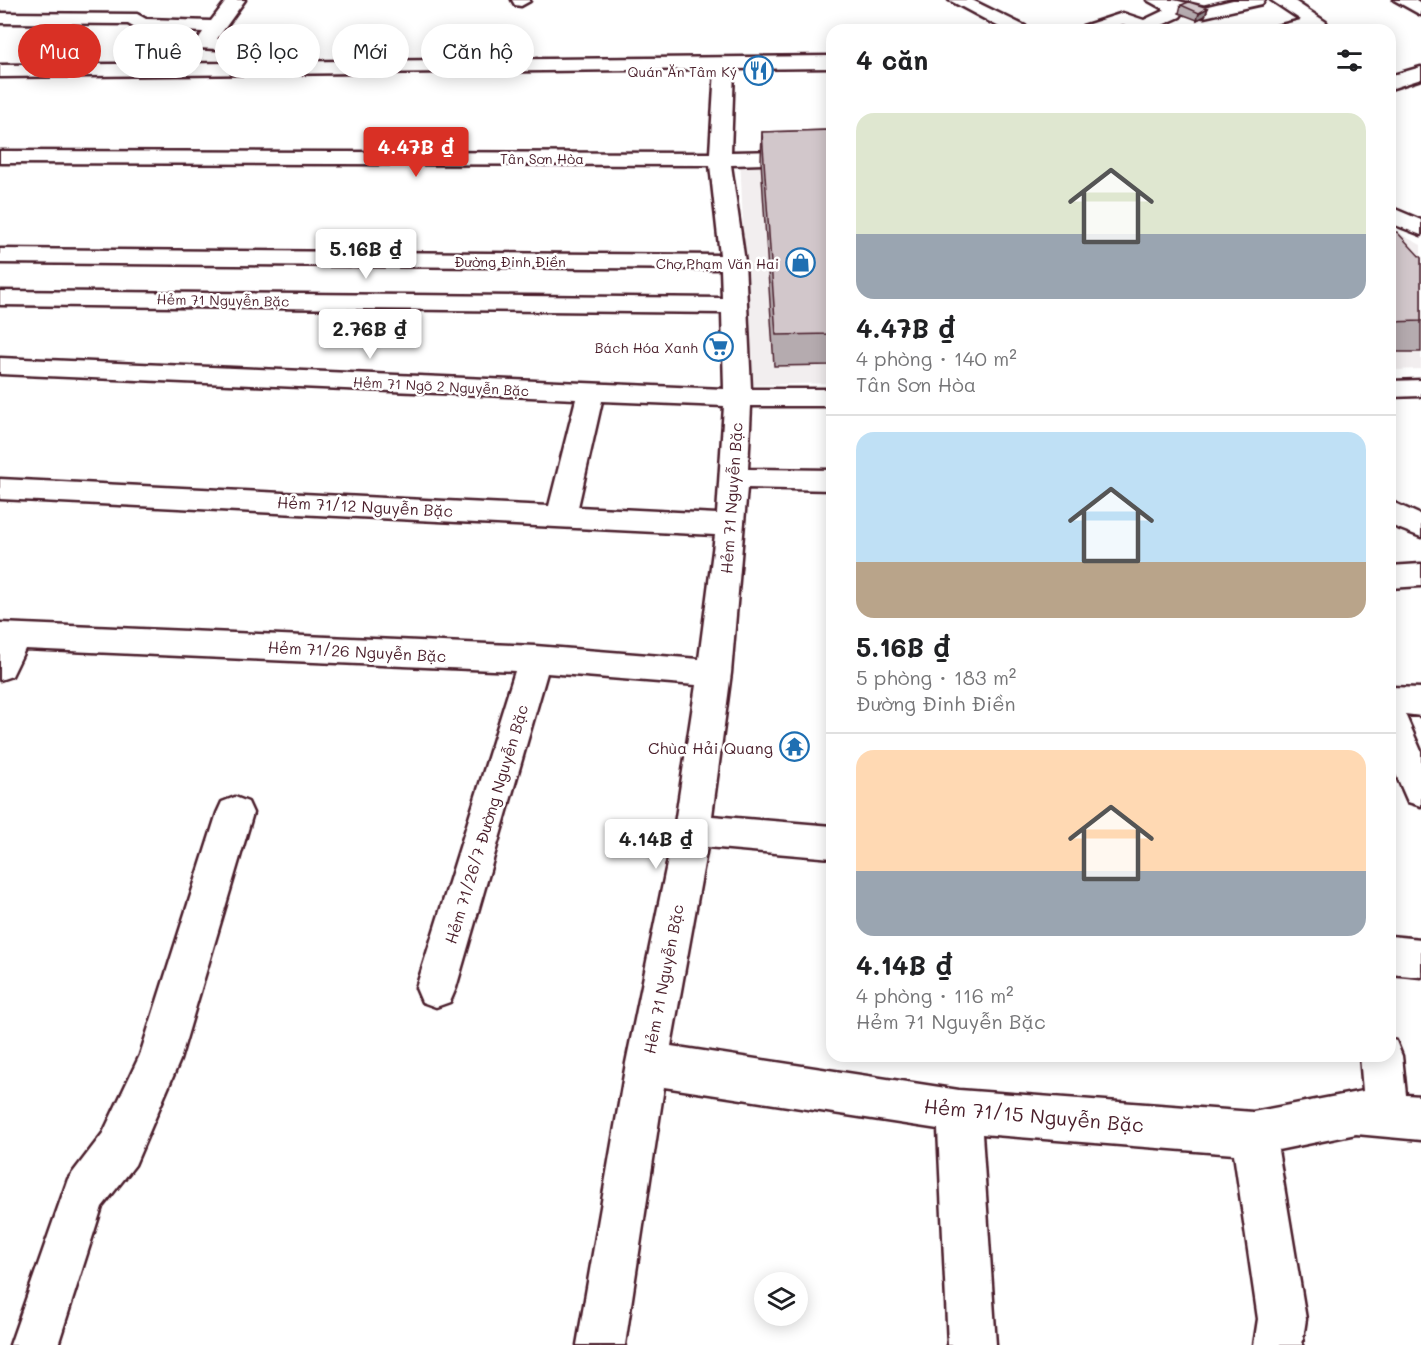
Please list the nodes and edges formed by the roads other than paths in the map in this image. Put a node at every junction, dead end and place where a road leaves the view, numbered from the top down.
1 (84, 0) edge
2 (236, 0) edge
3 (957, 0) edge
4 (1155, 0) edge
5 (1256, 0) edge
6 (1280, 0) edge
7 (1403, 0) edge
8 (1175, 6) junction
9 (1421, 10) edge
10 (0, 18) edge
11 (68, 18) junction
12 (220, 24) edge
13 (1007, 24) edge
14 (1106, 24) edge
15 (1140, 24) edge
16 (1149, 24) edge
17 (1308, 24) edge
18 (215, 27) edge
19 (215, 31) edge
20 (215, 44) edge
21 (826, 62) edge
22 (725, 65) junction
23 (320, 69) edge
24 (215, 70) edge
25 (0, 72) edge
26 (1421, 73) edge
27 (1396, 81) edge
28 (826, 156) edge
29 (0, 157) edge
30 (720, 159) junction
31 (1396, 217) edge
32 (1421, 228) edge
33 (0, 256) edge
34 (733, 262) junction
35 (0, 298) edge
36 (734, 306) junction
37 (0, 366) edge
38 (1421, 388) edge
39 (1396, 389) edge
40 (591, 392) junction
41 (826, 397) edge
42 (738, 398) junction
43 (735, 478) junction
44 (826, 480) edge
45 (0, 489) edge
46 (1396, 515) edge
47 (561, 516) junction
48 (731, 525) junction
49 (1421, 526) edge
50 (1421, 574) edge
51 (1396, 576) edge
52 (8, 635) edge
53 (535, 659) junction
54 (0, 667) edge
55 (714, 673) junction
56 (1396, 700) edge
57 (1421, 702) edge
58 (1396, 740) edge
59 (1409, 784) edge
60 (235, 813) dead end
61 (692, 830) junction
62 (826, 841) edge
63 (1396, 956) edge
64 (1421, 958) edge
65 (436, 988) dead end
66 (1382, 1062) edge
67 (647, 1063) junction
68 (959, 1110) junction
69 (1404, 1116) edge
70 (1253, 1134) junction
71 (34, 1345) edge
72 (601, 1345) edge
73 (972, 1345) edge
74 (1278, 1345) edge

1 - 11 street
2 - 12 street
3 - 13 street
4 - 8 street
5 - 8 street
6 - 17 street
7 - 9 street
8 - 16 street
10 - 11 street
11 - 18 street
14 - 15 street
19 - 20 street
21 - 22 street
22 - 23 street
22 - 30 street, Hẻm 71 Nguyễn Bặc
24 - 25 street
26 - 27 street
28 - 30 street, Tân Sơn Hòa
29 - 30 street, Tân Sơn Hòa
30 - 34 street, Hẻm 71 Nguyễn Bặc
31 - 32 street
33 - 34 street, Đường Đinh Điền
34 - 36 street, Hẻm 71 Nguyễn Bặc
35 - 36 street, Hẻm 71 Nguyễn Bặc
36 - 42 street, Hẻm 71 Nguyễn Bặc
37 - 40 street, Hẻm 71 Ngõ 2 Nguyễn Bặc
38 - 39 street
40 - 42 street, Hẻm 71 Ngõ 2 Nguyễn Bặc
40 - 47 street
41 - 42 street, Hẻm 71 Ngõ 2 Nguyễn Bặc
42 - 43 street, Hẻm 71 Nguyễn Bặc
43 - 44 street
43 - 48 street, Hẻm 71 Nguyễn Bặc
45 - 47 street, Hẻm 71/12 Nguyễn Bặc
46 - 49 street
47 - 48 street, Hẻm 71/12 Nguyễn Bặc
48 - 55 street, Hẻm 71 Nguyễn Bặc
50 - 51 street
52 - 53 street, Hẻm 71/26 Nguyễn Bặc
52 - 54 street
53 - 55 street, Hẻm 71/26 Nguyễn Bặc
53 - 65 street, Hẻm 71/26/7 Đường Nguyễn Bặc
55 - 61 street, Hẻm 71 Nguyễn Bặc
56 - 57 street
58 - 59 street
60 - 71 street
61 - 62 street
61 - 67 street, Hẻm 71 Nguyễn Bặc
63 - 64 street
66 - 69 street
67 - 68 street, Hẻm 71/15 Nguyễn Bặc
67 - 72 street, Hẻm 71 Nguyễn Bặc
68 - 70 street, Hẻm 71/15 Nguyễn Bặc
68 - 73 street
69 - 70 street, Hẻm 71/15 Nguyễn Bặc
70 - 74 street

